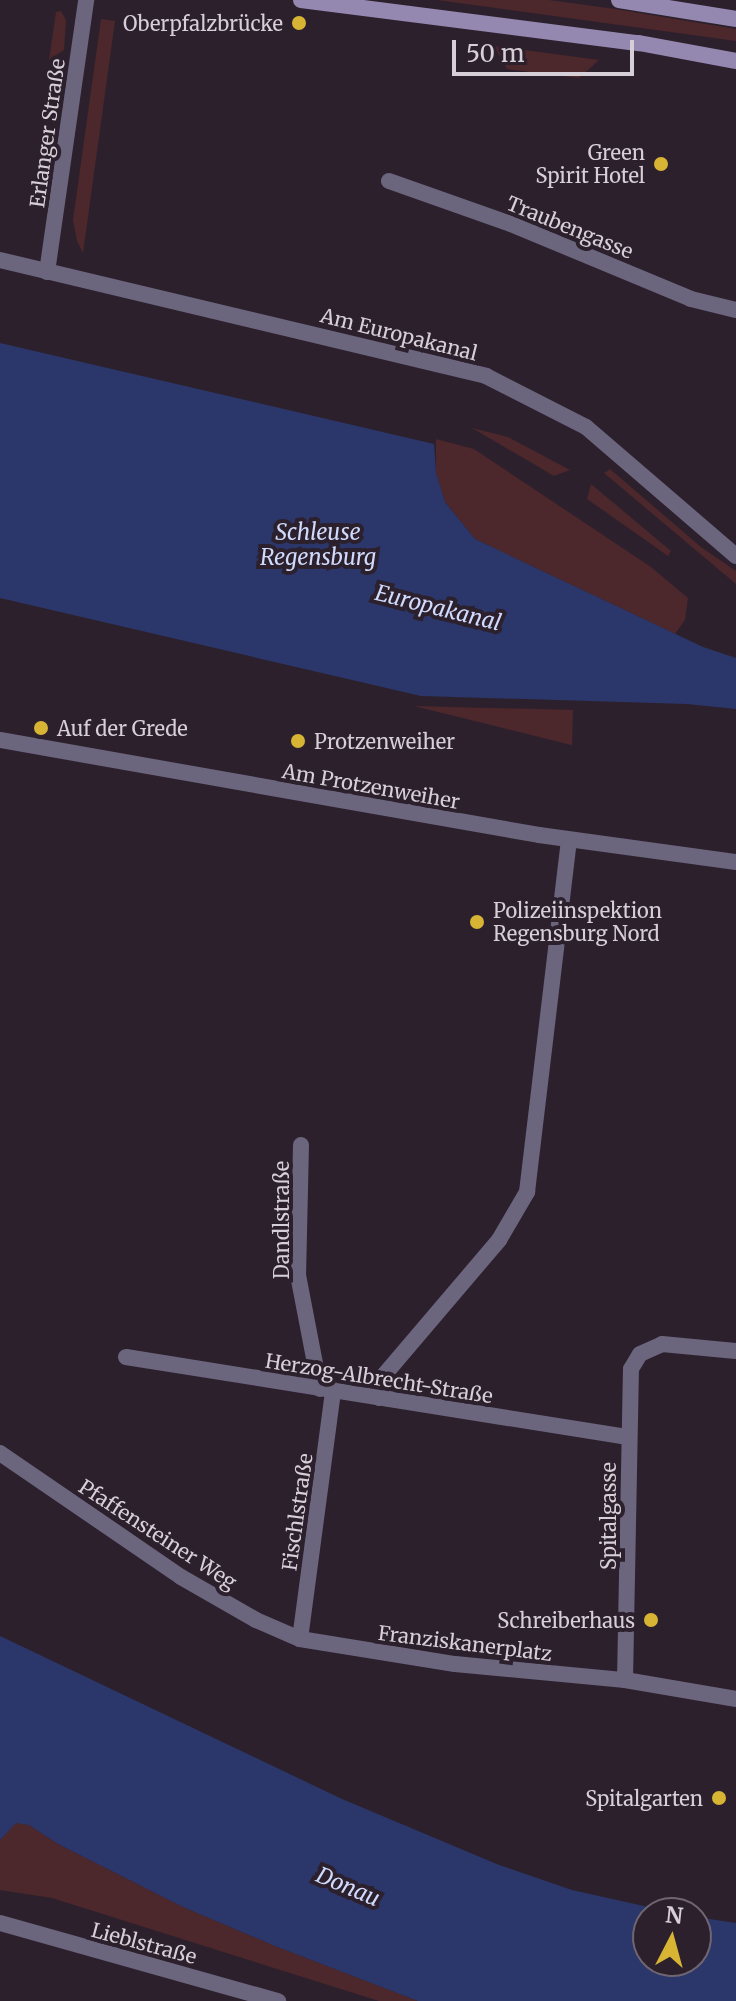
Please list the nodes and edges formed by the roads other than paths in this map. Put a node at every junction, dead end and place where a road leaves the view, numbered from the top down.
1 (86, 0) edge
2 (301, 0) edge
3 (619, 0) edge
4 (736, 19) edge
5 (736, 61) edge
6 (389, 181) dead end
7 (0, 260) edge
8 (47, 272) junction
9 (736, 310) edge
10 (736, 556) edge
11 (0, 740) edge
12 (569, 840) junction
13 (736, 862) edge
14 (301, 1145) dead end
15 (736, 1351) edge
16 (126, 1357) dead end
17 (327, 1390) junction
18 (379, 1398) junction
19 (627, 1437) junction
20 (0, 1453) edge
21 (300, 1639) junction
22 (625, 1680) junction
23 (736, 1699) edge
24 (0, 1923) edge
25 (244, 1996) edge
26 (278, 2001) edge

1 - 8 street, Erlanger Straße
2 - 5 main road
3 - 4 main road
6 - 9 street, Traubengasse
7 - 8 street, Am Europakanal
8 - 10 street, Am Europakanal
11 - 12 street, Am Protzenweiher
12 - 13 street, Am Protzenweiher
12 - 18 street
14 - 17 street, Dandlstraße
15 - 19 street, Spitalgasse
16 - 17 street, Herzog-Albrecht-Straße
17 - 18 street, Herzog-Albrecht-Straße
17 - 21 street, Fischlstraße
18 - 19 street, Herzog-Albrecht-Straße
19 - 22 street, Spitalgasse
20 - 21 street, Pfaffensteiner Weg
21 - 22 street, Franziskanerplatz
22 - 23 street, Franziskanerplatz
24 - 25 street, Lieblstraße
25 - 26 street, Lieblstraße

